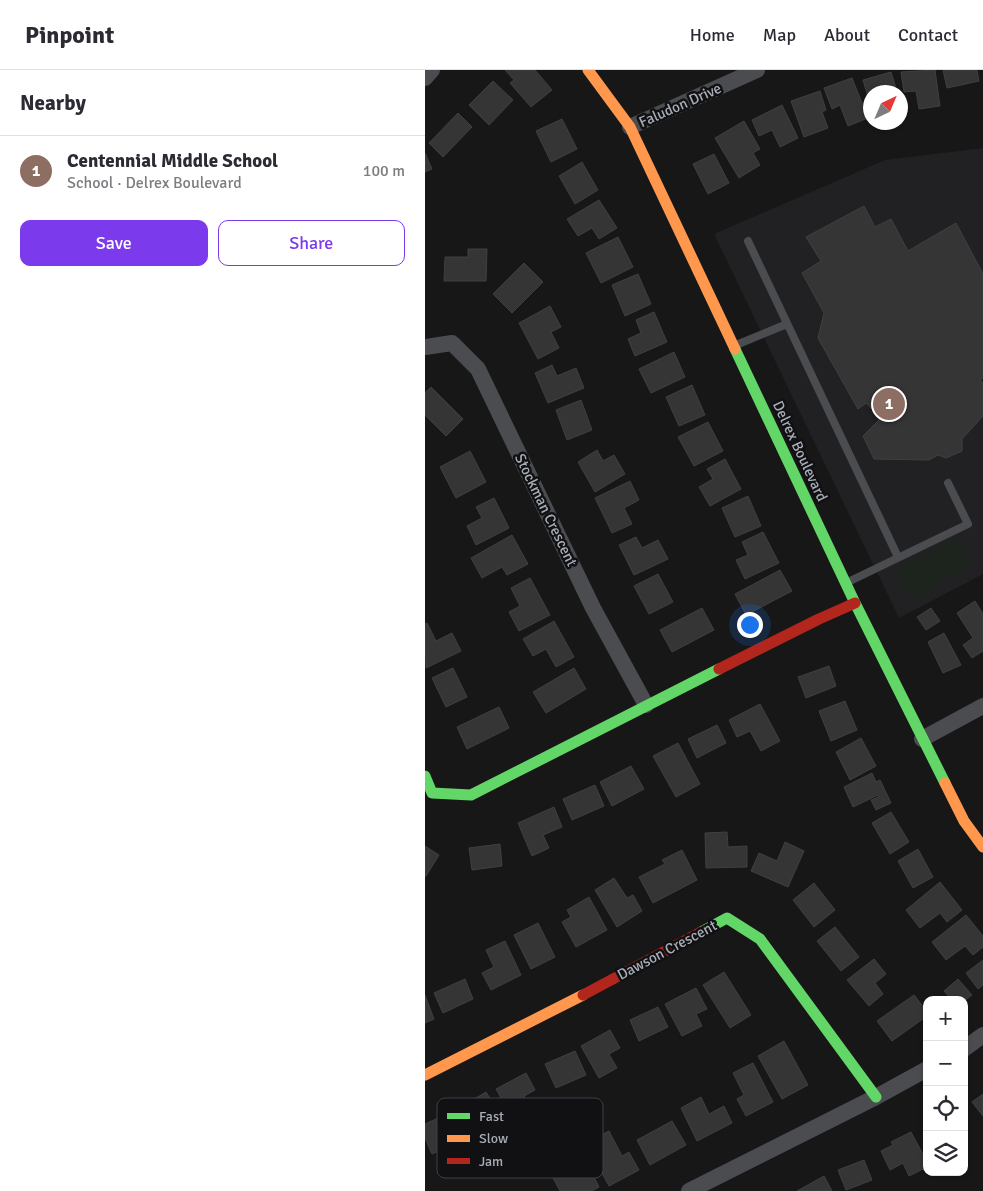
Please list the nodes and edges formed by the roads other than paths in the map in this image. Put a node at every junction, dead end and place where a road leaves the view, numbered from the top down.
1 (432, 70) edge
2 (588, 70) edge
3 (757, 70) edge
4 (425, 78) edge
5 (630, 127) junction
6 (748, 241) dead end
7 (787, 324) junction
8 (733, 346) junction
9 (425, 347) edge
10 (948, 484) dead end
11 (898, 557) junction
12 (845, 583) junction
13 (855, 603) junction
14 (646, 705) junction
15 (983, 706) edge
16 (922, 739) junction
17 (425, 776) edge
18 (983, 847) edge
19 (983, 1034) edge
20 (968, 1046) edge
21 (923, 1071) edge
22 (425, 1075) edge
23 (876, 1097) junction
24 (689, 1191) edge

1 - 4 street
2 - 5 street, Delrex Boulevard
3 - 5 street, Faludon Drive
5 - 8 street, Delrex Boulevard
6 - 7 lane
7 - 8 lane
7 - 11 lane
8 - 12 street, Delrex Boulevard
9 - 14 street, Stockman Crescent
10 - 11 lane
11 - 12 lane
12 - 13 street, Delrex Boulevard
13 - 14 street
13 - 16 street, Delrex Boulevard
14 - 17 street
15 - 16 street
16 - 18 street, Delrex Boulevard
19 - 20 street
21 - 23 street
22 - 23 street, Dawson Crescent
23 - 24 street

